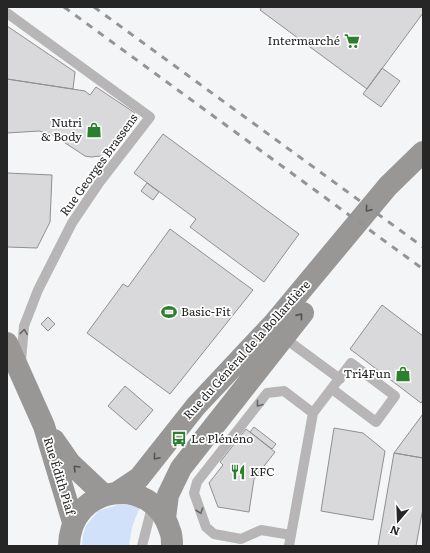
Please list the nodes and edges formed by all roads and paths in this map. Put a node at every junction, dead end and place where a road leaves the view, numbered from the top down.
1 (7, 13) edge
2 (423, 152) edge
3 (423, 172) edge
4 (399, 185) junction
5 (279, 330) junction
6 (7, 343) edge
7 (20, 370) junction
8 (340, 379) junction
9 (332, 389) junction
10 (313, 413) junction
11 (44, 426) junction
12 (173, 475) junction
13 (111, 494) junction
14 (158, 502) junction
15 (73, 522) junction
16 (291, 535) junction
17 (69, 546) edge
18 (142, 546) edge
19 (172, 546) edge
20 (289, 546) edge

7 -> 1 lane, Rue Georges Brassens
2 - 4 main road, Rue du Général de la Bollardière
3 - 4 main road, Rue du Général de la Bollardière
4 - 5 main road, Rue du Général de la Bollardière
5 - 8 lane
5 - 12 main road, Rue du Général de la Bollardière
5 - 12 lane
5 -> 13 main road, Rue du Général de la Bollardière
6 - 7 main road
7 - 11 main road
8 - 9 lane
8 - 9 lane
9 - 10 lane
10 - 16 lane
10 -> 16 lane
13 -> 11 main road, Rue Édith Piaf
11 - 15 main road, Rue Édith Piaf
12 - 14 main road, Rue du Général de la Bollardière
13 - 14 main road
13 - 15 main road, Rue du Général de la Bollardière
14 - 18 lane
14 - 19 main road
15 - 17 main road
16 - 20 lane

